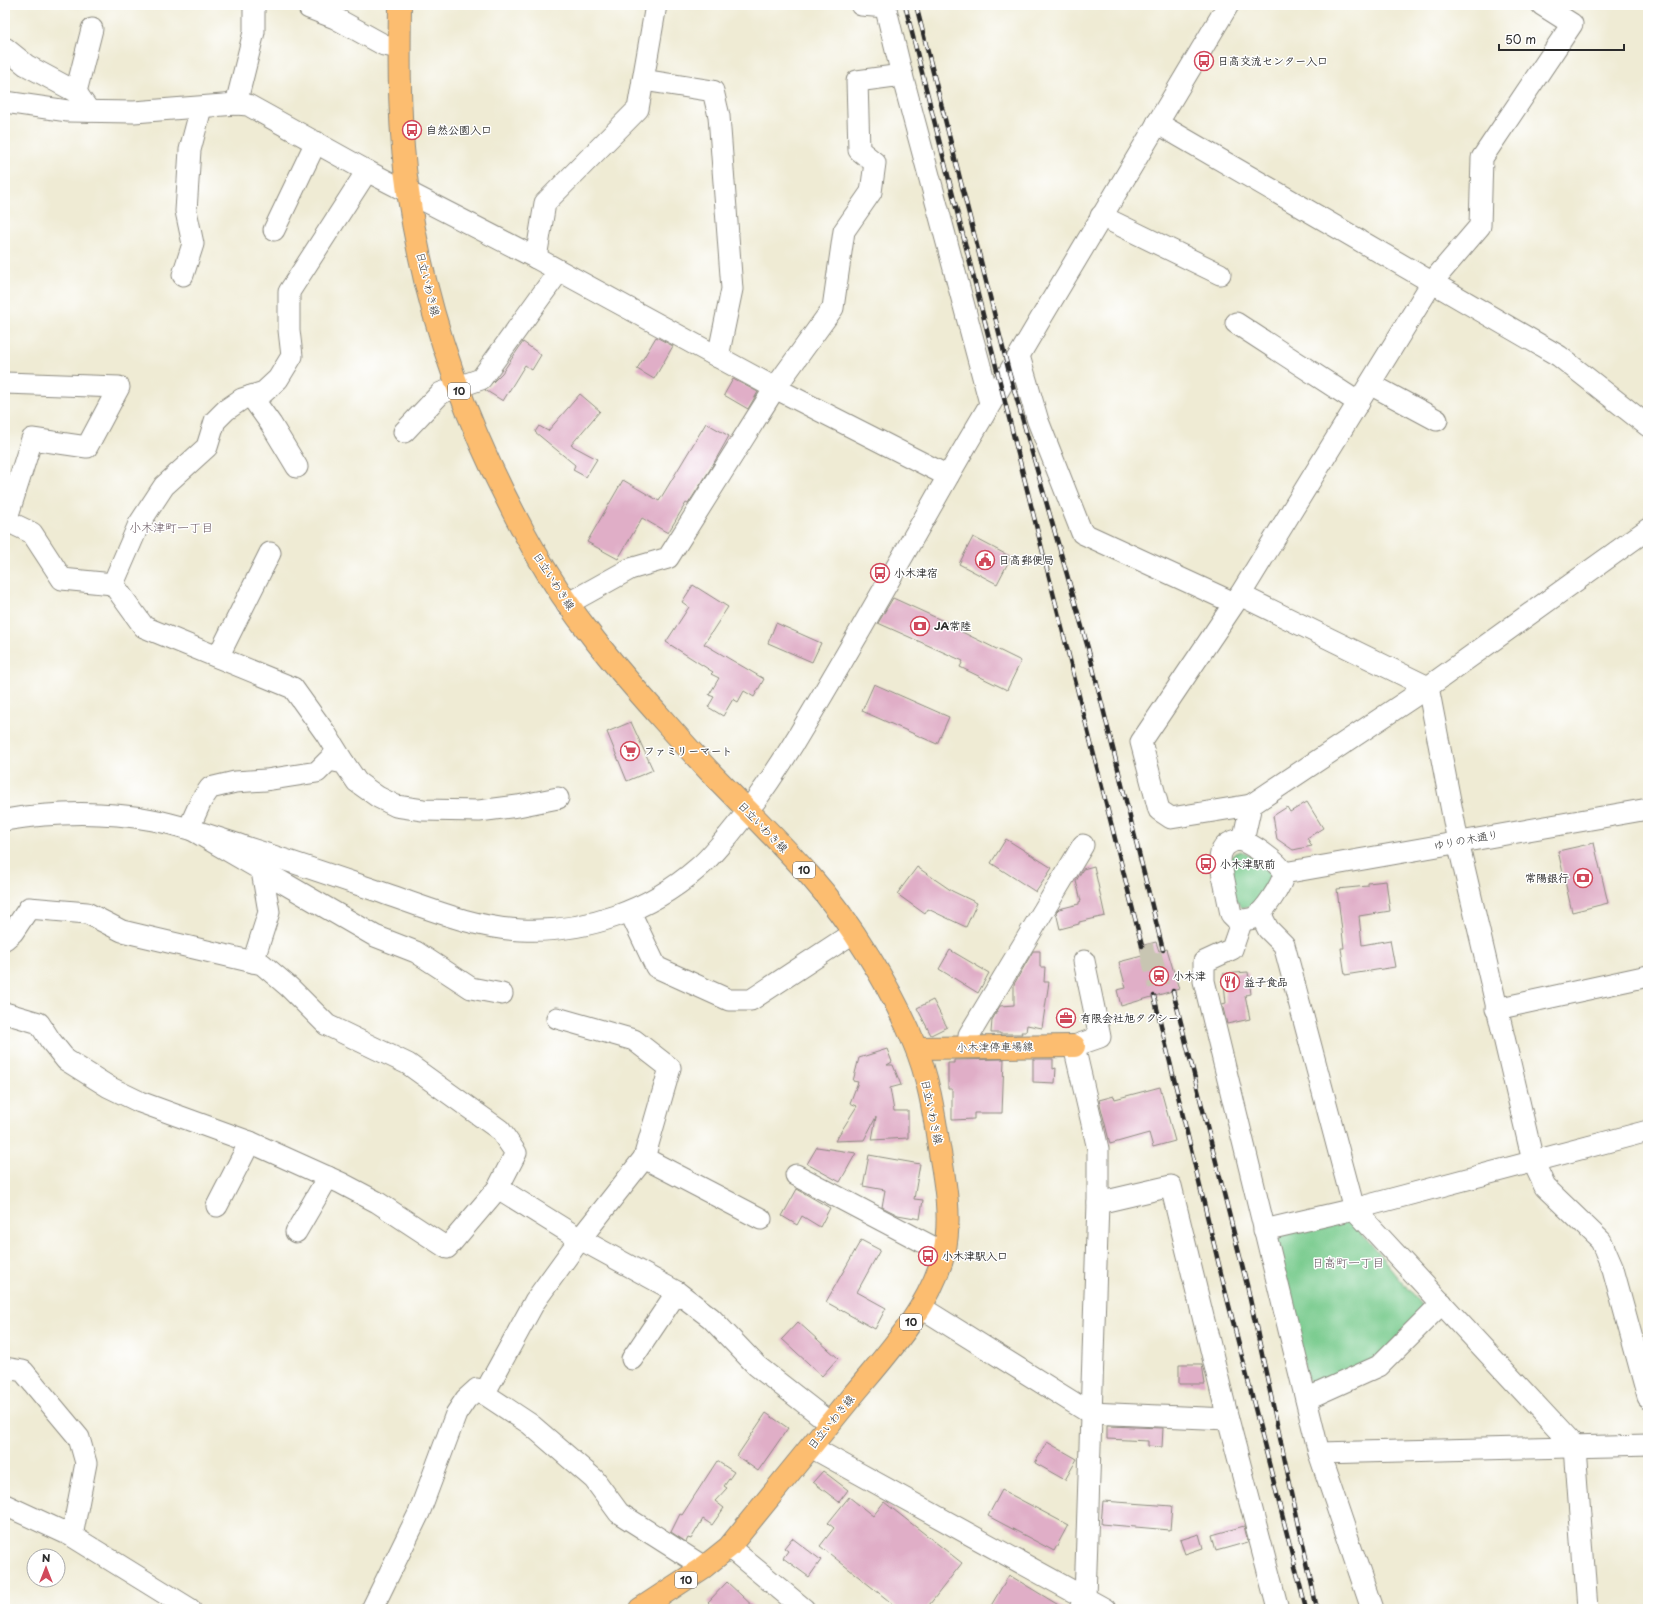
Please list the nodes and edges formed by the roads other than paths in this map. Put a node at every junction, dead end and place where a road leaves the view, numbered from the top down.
1 (254, 5) edge
2 (400, 5) edge
3 (656, 5) edge
4 (861, 5) edge
5 (1228, 5) edge
6 (1542, 5) edge
7 (885, 6) edge
8 (309, 8) dead end
9 (92, 29) dead end
10 (5, 48) edge
11 (400, 48) junction
12 (902, 75) junction
13 (643, 80) junction
14 (76, 92) junction
15 (5, 102) edge
16 (236, 104) junction
17 (201, 108) junction
18 (89, 111) junction
19 (1157, 123) junction
20 (316, 142) junction
21 (367, 171) junction
22 (408, 192) junction
23 (1102, 216) junction
24 (274, 230) dead end
25 (536, 258) junction
26 (559, 271) junction
27 (1220, 274) dead end
28 (183, 275) dead end
29 (1433, 281) junction
30 (1236, 322) dead end
31 (1019, 356) junction
32 (718, 357) junction
33 (5, 383) edge
34 (1370, 384) junction
35 (457, 386) junction
36 (775, 388) junction
37 (251, 396) junction
38 (1359, 403) junction
39 (990, 404) junction
40 (1438, 420) dead end
41 (1648, 426) edge
42 (404, 432) dead end
43 (297, 467) dead end
44 (948, 476) junction
45 (5, 520) edge
46 (1648, 529) edge
47 (270, 552) dead end
48 (113, 584) junction
49 (1237, 599) junction
50 (567, 604) junction
51 (218, 657) junction
52 (1428, 687) junction
53 (344, 762) junction
54 (558, 798) dead end
55 (1251, 805) junction
56 (1648, 809) edge
57 (749, 812) junction
58 (5, 820) edge
59 (189, 828) junction
60 (1243, 841) junction
61 (1458, 842) junction
62 (1083, 845) dead end
63 (262, 871) junction
64 (1284, 873) junction
65 (630, 912) junction
66 (1251, 917) junction
67 (853, 933) junction
68 (5, 939) edge
69 (1084, 961) dead end
70 (253, 962) junction
71 (1648, 976) edge
72 (502, 994) dead end
73 (1496, 1010) junction
74 (5, 1013) edge
75 (557, 1018) dead end
76 (1074, 1046) junction
77 (969, 1047) junction
78 (917, 1048) junction
79 (1648, 1131) edge
80 (250, 1142) junction
81 (644, 1158) junction
82 (1533, 1161) junction
83 (796, 1175) dead end
84 (328, 1177) junction
85 (498, 1188) junction
86 (1098, 1203) junction
87 (217, 1206) dead end
88 (1354, 1209) junction
89 (761, 1219) dead end
90 (1264, 1230) junction
91 (296, 1232) dead end
92 (580, 1239) junction
93 (944, 1253) junction
94 (677, 1292) junction
95 (1442, 1304) junction
96 (922, 1308) junction
97 (632, 1359) dead end
98 (5, 1368) edge
99 (484, 1394) junction
100 (1648, 1397) edge
101 (1306, 1399) junction
102 (1090, 1413) junction
103 (1228, 1419) junction
104 (830, 1423) junction
105 (1648, 1445) edge
106 (811, 1447) junction
107 (1575, 1447) junction
108 (1319, 1452) junction
109 (5, 1505) edge
110 (72, 1536) junction
111 (729, 1546) junction
112 (704, 1567) junction
113 (1082, 1604) edge
114 (190, 1609) edge
115 (372, 1609) edge
116 (640, 1609) edge
117 (804, 1609) edge
118 (1105, 1609) edge
119 (1278, 1609) edge
120 (1372, 1609) edge
121 (1587, 1609) edge

1 - 16 street
2 - 11 main road, 日立いわき線 / 10
3 - 13 street
4 - 7 street
5 - 19 street
6 - 29 street
7 - 12 street
8 - 11 street
9 - 14 street
10 - 14 street
11 - 22 main road, 日立いわき線 / 10
12 - 36 street
12 - 39 street
13 - 25 street
13 - 32 street
14 - 18 street
15 - 18 street
16 - 17 street
16 - 20 street
17 - 18 street
17 - 28 street
19 - 23 street
19 - 29 street
20 - 21 street
20 - 24 street
21 - 22 street
21 - 37 street
22 - 25 street
22 - 35 main road, 日立いわき線 / 10
23 - 27 street
23 - 31 street
25 - 26 street
26 - 32 street
26 - 35 street
29 - 34 street
29 - 41 street
30 - 38 street
31 - 39 street
31 - 49 street
32 - 36 street
33 - 45 street
34 - 38 street
34 - 40 street
35 - 42 street
35 - 50 main road, 日立いわき線 / 10
36 - 44 street
36 - 50 street
37 - 43 street
37 - 48 street
38 - 49 street
39 - 44 street
44 - 57 street
45 - 48 street
46 - 52 street
47 - 51 street
48 - 51 street
49 - 52 street
49 - 55 street
50 - 57 main road, 日立いわき線 / 10
51 - 53 street
52 - 55 street
52 - 61 street
53 - 54 street
53 - 59 street
55 - 60 street
56 - 61 street, ゆりの木通り
57 - 65 street
57 - 67 main road, 日立いわき線 / 10
58 - 59 street
59 - 63 street
59 - 65 street
60 - 64 street
60 - 66 street
61 - 64 street, ゆりの木通り
61 - 73 street
62 - 77 street
63 - 70 street
63 - 72 street
64 - 66 street
65 - 67 street
66 - 88 street
66 - 90 street
67 - 78 main road, 日立いわき線 / 10
68 - 70 street
69 - 76 street
70 - 85 street
71 - 73 street
73 - 82 street
74 - 80 street
75 - 81 street
76 - 77 main road, 小木津停車場線
76 - 86 street
77 - 78 main road, 小木津停車場線
78 - 93 main road, 日立いわき線 / 10
79 - 82 street
80 - 84 street
80 - 87 street
81 - 89 street
81 - 92 street
82 - 88 street
82 - 100 street
83 - 93 street
84 - 85 street
84 - 91 street
85 - 92 street
86 - 102 street
86 - 103 street
88 - 90 street
88 - 95 street
90 - 101 street
92 - 94 street
92 - 99 street
93 - 96 main road, 日立いわき線 / 10
94 - 97 street
94 - 104 street
95 - 101 street
95 - 107 street
96 - 102 street
96 - 104 main road, 日立いわき線 / 10
98 - 110 street
99 - 112 street
99 - 115 street
101 - 108 street
102 - 103 street
102 - 113 street
103 - 119 street
104 - 106 main road, 日立いわき線 / 10
105 - 107 street
106 - 111 main road, 日立いわき線 / 10
106 - 113 street
107 - 108 street
107 - 121 street
108 - 120 street
109 - 110 street
110 - 114 street
111 - 112 main road, 日立いわき線 / 10
111 - 117 street
112 - 116 main road, 日立いわき線 / 10
113 - 118 street

